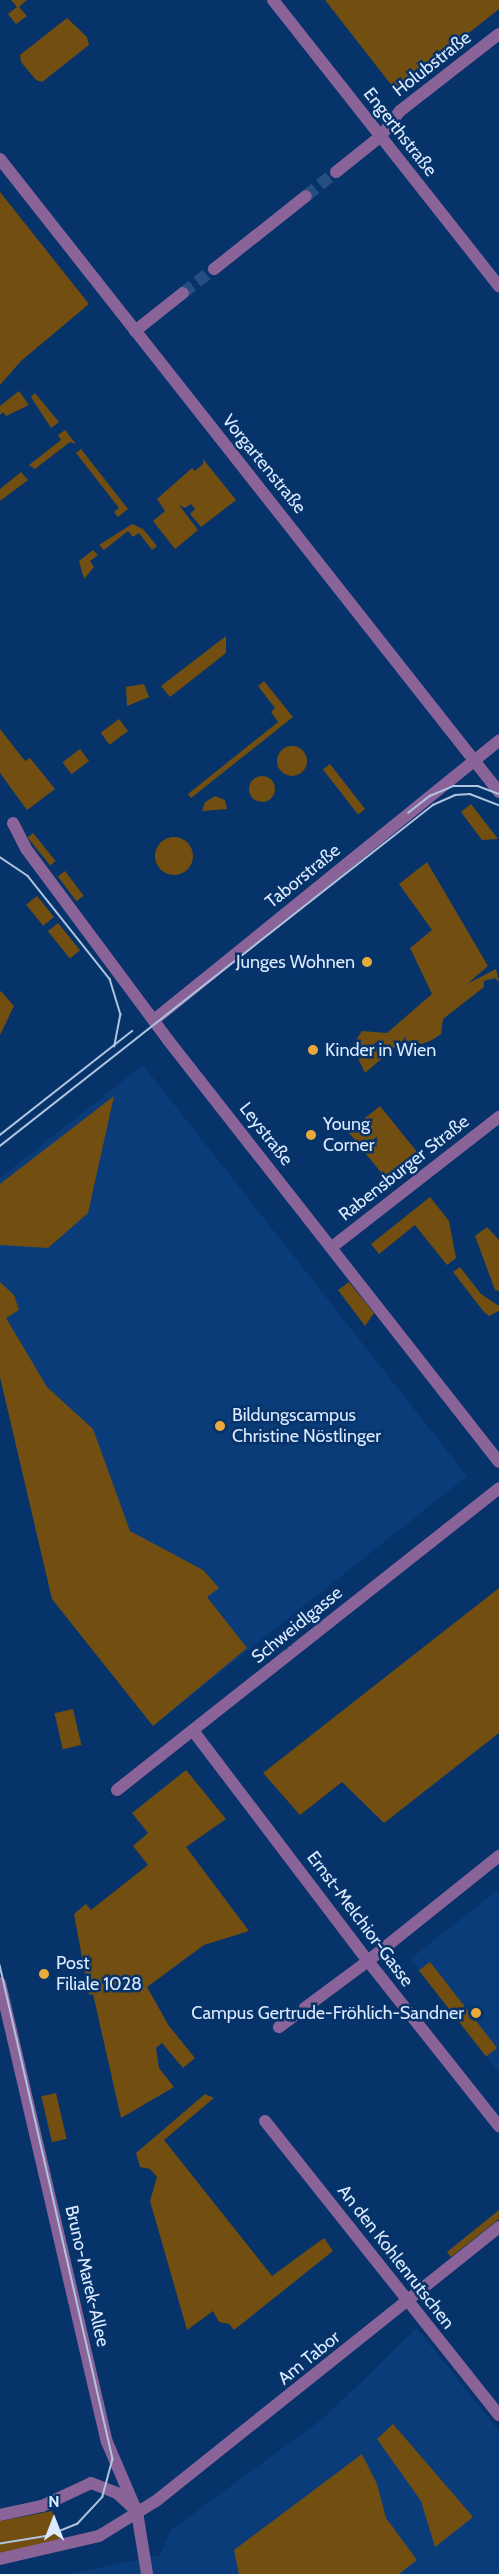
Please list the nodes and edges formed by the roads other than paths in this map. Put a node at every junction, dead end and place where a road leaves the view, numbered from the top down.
1 (273, 0) edge
2 (499, 34) edge
3 (381, 136) junction
4 (0, 159) edge
5 (336, 172) tunnel mouth
6 (306, 196) tunnel mouth
7 (214, 269) tunnel mouth
8 (499, 286) edge
9 (183, 293) tunnel mouth
10 (135, 331) junction
11 (499, 741) edge
12 (476, 760) junction
13 (499, 792) edge
14 (13, 823) dead end
15 (154, 1020) junction
16 (499, 1117) edge
17 (332, 1247) junction
18 (499, 1462) edge
19 (499, 1488) edge
20 (194, 1732) junction
21 (117, 1790) dead end
22 (499, 1856) edge
23 (368, 1961) junction
24 (0, 1983) edge
25 (279, 2027) dead end
26 (265, 2121) dead end
27 (499, 2126) edge
28 (499, 2227) edge
29 (407, 2302) junction
30 (499, 2415) edge
31 (137, 2512) junction
32 (0, 2515) edge
33 (0, 2559) edge
34 (147, 2574) edge

1 - 3 street, Engerthstraße
2 - 3 street, Holubstraße
3 - 5 street, Holubstraße
3 - 8 street, Engerthstraße
4 - 10 street, Vorgartenstraße
6 - 7 street
9 - 10 street
10 - 12 street, Vorgartenstraße
11 - 12 street, Taborstraße
12 - 13 street, Vorgartenstraße
12 - 15 street, Taborstraße
14 - 15 street, Leystraße
15 - 17 street, Leystraße
16 - 17 street, Rabensburger Straße
17 - 18 street, Leystraße
19 - 20 street, Schweidlgasse
20 - 21 street, Schweidlgasse
20 - 23 street, Ernst-Melchior-Gasse
22 - 23 street
23 - 25 street
23 - 27 street, Ernst-Melchior-Gasse
24 - 31 street, Bruno-Marek-Allee
26 - 29 street, An den Kohlenrutschen
28 - 29 street, Am Tabor
29 - 30 street, An den Kohlenrutschen
29 - 31 street, Am Tabor
31 - 32 street
31 - 33 street, Am Tabor
31 - 34 street, Bruno-Marek-Allee

